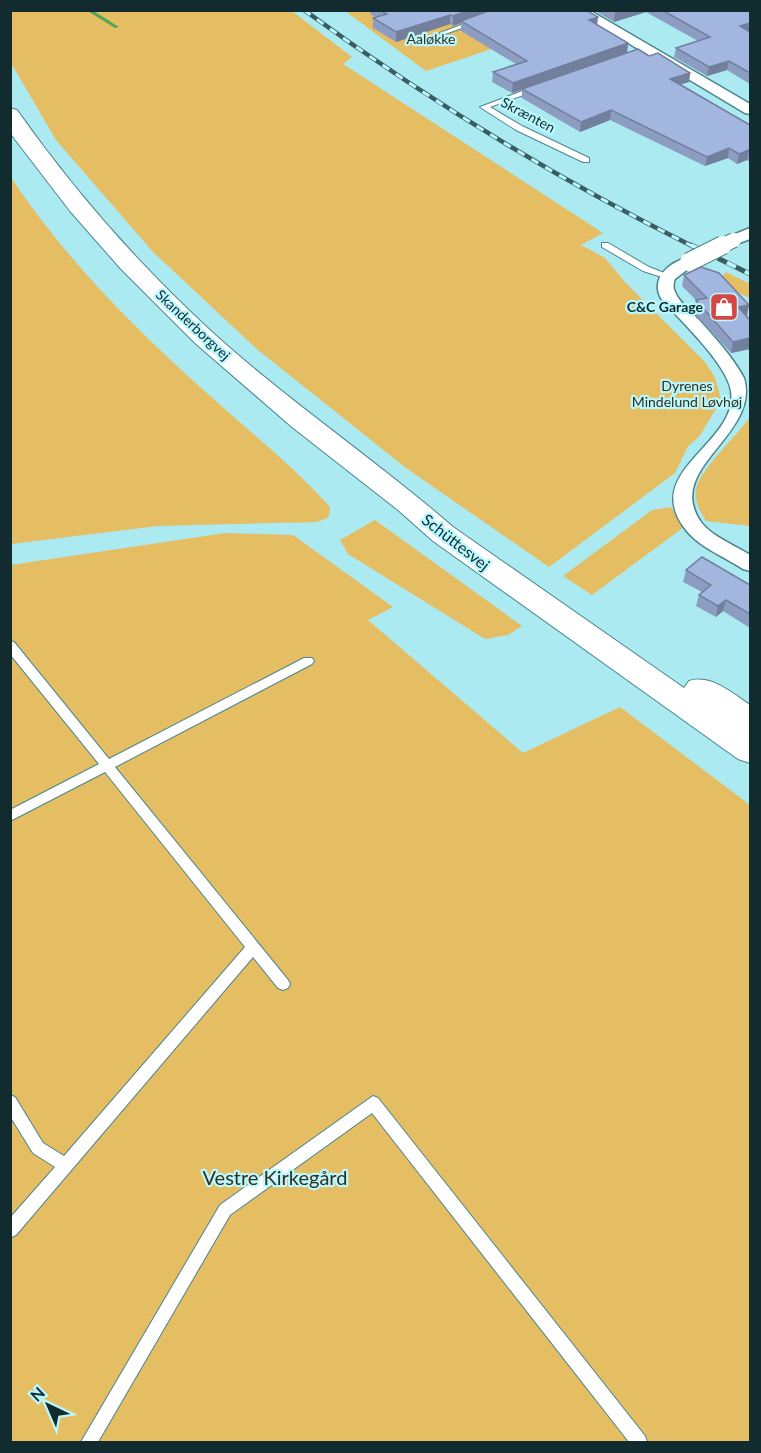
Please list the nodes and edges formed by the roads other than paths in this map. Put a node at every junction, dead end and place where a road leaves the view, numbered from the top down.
1 (579, 10) edge
2 (487, 18) edge
3 (442, 33) dead end
4 (550, 84) edge
5 (750, 110) edge
6 (10, 114) edge
7 (586, 160) dead end
8 (750, 232) edge
9 (605, 245) dead end
10 (668, 276) junction
11 (408, 503) junction
12 (750, 564) edge
13 (10, 645) edge
14 (308, 662) dead end
15 (750, 721) edge
16 (750, 750) edge
17 (108, 765) junction
18 (10, 816) edge
19 (254, 946) junction
20 (283, 984) dead end
21 (10, 1102) edge
22 (67, 1166) junction
23 (10, 1230) edge
24 (89, 1443) edge
25 (639, 1443) edge

1 - 5 street
2 - 3 lane
4 - 7 lane, Skrænten
6 - 11 main road, Skanderborgvej
8 - 10 street, bridge
9 - 10 lane
10 - 12 street
11 - 15 main road, Schüttesvej
11 - 16 main road, Schüttesvej
13 - 17 lane
14 - 17 lane
17 - 18 lane
17 - 19 lane
19 - 20 lane
19 - 22 lane
21 - 22 lane
22 - 23 lane
24 - 25 lane

